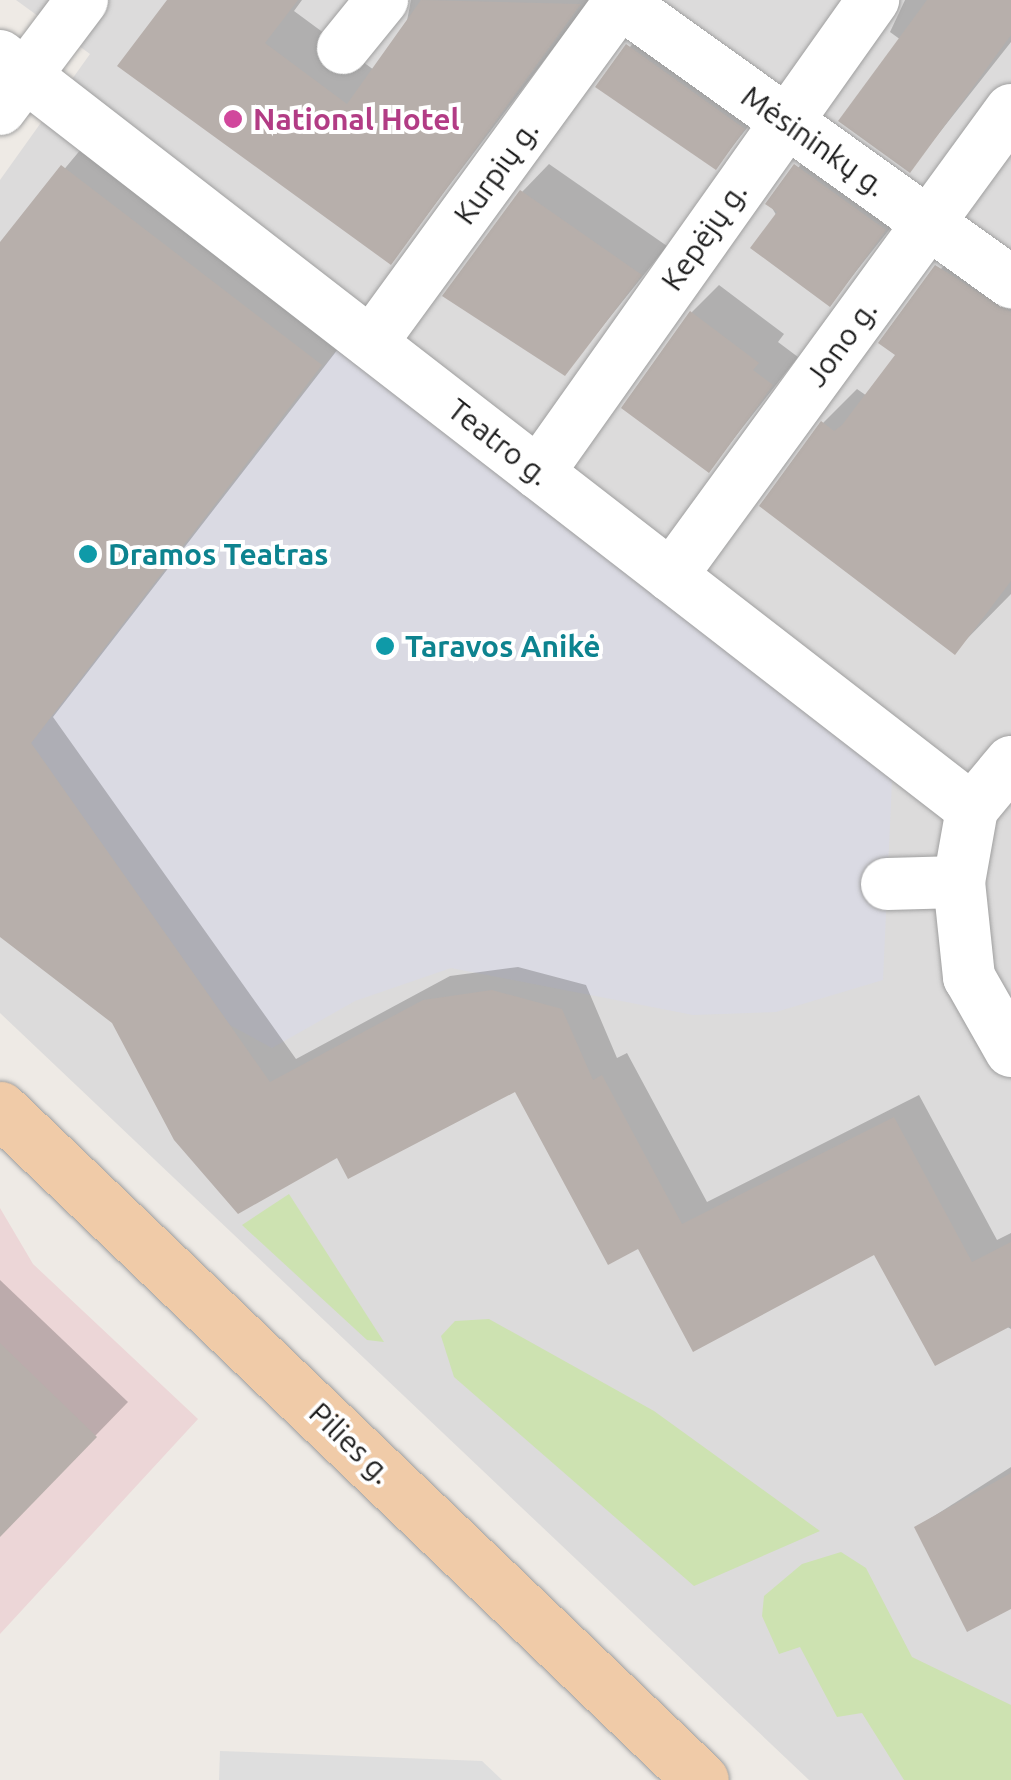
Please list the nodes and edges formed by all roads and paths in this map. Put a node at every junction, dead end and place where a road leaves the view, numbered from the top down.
1 (82, 0) edge
2 (382, 0) edge
3 (873, 0) edge
4 (619, 1) edge
5 (344, 48) dead end
6 (8, 80) edge
7 (1011, 110) edge
8 (784, 122) junction
9 (929, 222) junction
10 (1011, 282) edge
11 (371, 343) junction
12 (538, 473) junction
13 (672, 576) junction
14 (1011, 762) edge
15 (972, 810) junction
16 (959, 882) junction
17 (887, 884) dead end
18 (1011, 1050) edge
19 (0, 1109) edge
20 (701, 1780) edge

1 - 6 street
2 - 5 street
3 - 8 street, Kepėjų g.
4 - 8 street, Mėsininkų g.
4 - 11 street, Kurpių g.
6 - 11 street, Teatro g.
7 - 9 street, Jono g.
8 - 9 street, Mėsininkų g.
8 - 12 street, Kepėjų g.
9 - 10 street, Mėsininkų g.
9 - 13 street, Jono g.
11 - 12 street, Teatro g.
12 - 13 street, Teatro g.
13 - 15 street, Teatro g.
14 - 15 street
15 - 16 street
16 - 17 street
16 - 18 street
19 - 20 main road, Pilies g.

